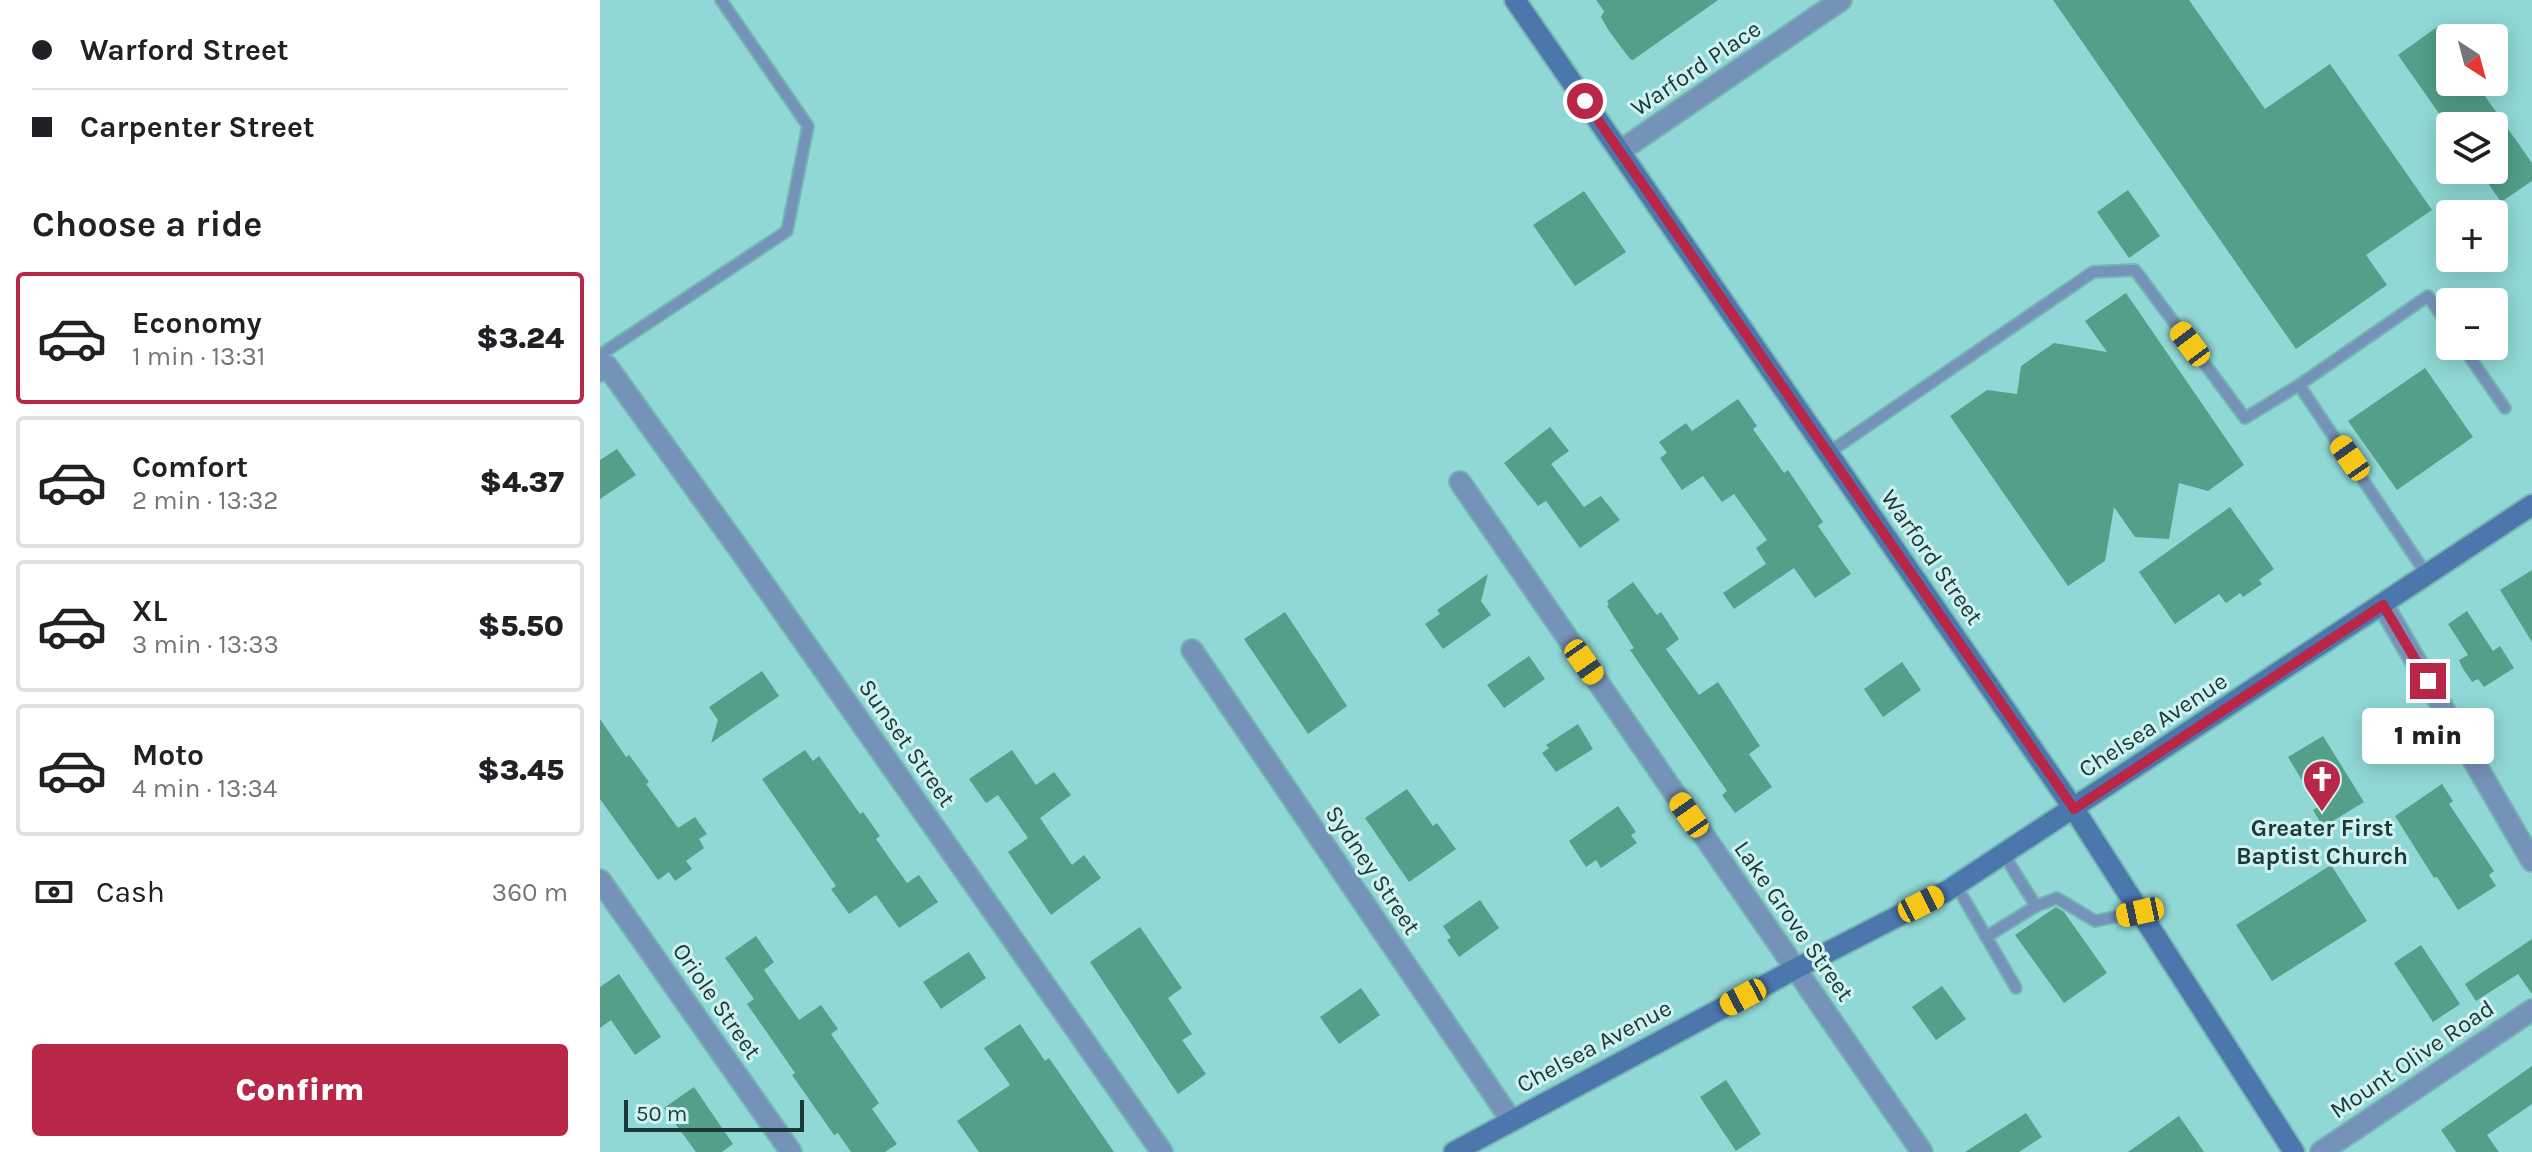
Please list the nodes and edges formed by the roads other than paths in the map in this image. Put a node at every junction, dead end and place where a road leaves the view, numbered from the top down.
1 (721, 0) edge
2 (1515, 0) edge
3 (1841, 0) edge
4 (1620, 151) junction
5 (2436, 308) edge
6 (2472, 360) edge
7 (602, 364) edge
8 (2299, 385) junction
9 (2505, 408) dead end
10 (1828, 453) junction
11 (1460, 482) dead end
12 (2532, 505) edge
13 (2427, 575) junction
14 (2383, 605) junction
15 (1192, 650) dead end
16 (2074, 809) junction
17 (2004, 855) junction
18 (2532, 861) edge
19 (600, 880) edge
20 (1956, 885) junction
21 (2036, 906) junction
22 (2140, 912) junction
23 (1986, 937) junction
24 (1795, 969) junction
25 (2016, 988) dead end
26 (2532, 1010) edge
27 (1511, 1120) junction
28 (791, 1152) edge
29 (1162, 1152) edge
30 (1454, 1152) edge
31 (1922, 1152) edge
32 (2294, 1152) edge
33 (2321, 1152) edge

1 - 7 lane
2 - 4 main road, Warford Street
3 - 4 street, Warford Place
4 - 10 main road, Warford Street
5 - 8 lane
6 - 9 lane
7 - 29 street, Sunset Street
8 - 10 lane
8 - 13 lane
10 - 16 main road, Warford Street
11 - 24 street, Lake Grove Street
12 - 13 main road, Chelsea Avenue
13 - 14 main road, Chelsea Avenue
14 - 16 main road, Chelsea Avenue
14 - 18 street
15 - 27 street, Sydney Street
16 - 17 main road, Chelsea Avenue
16 - 22 main road, Warford Street
17 - 20 main road, Chelsea Avenue
17 - 21 lane
19 - 28 street, Oriole Street
20 - 23 lane
20 - 24 main road, Chelsea Avenue
21 - 22 lane
21 - 23 lane
22 - 32 main road, Warford Street
23 - 25 lane
24 - 27 main road, Chelsea Avenue
24 - 31 street, Lake Grove Street
26 - 33 street, Mount Olive Road
27 - 30 main road, Chelsea Avenue

